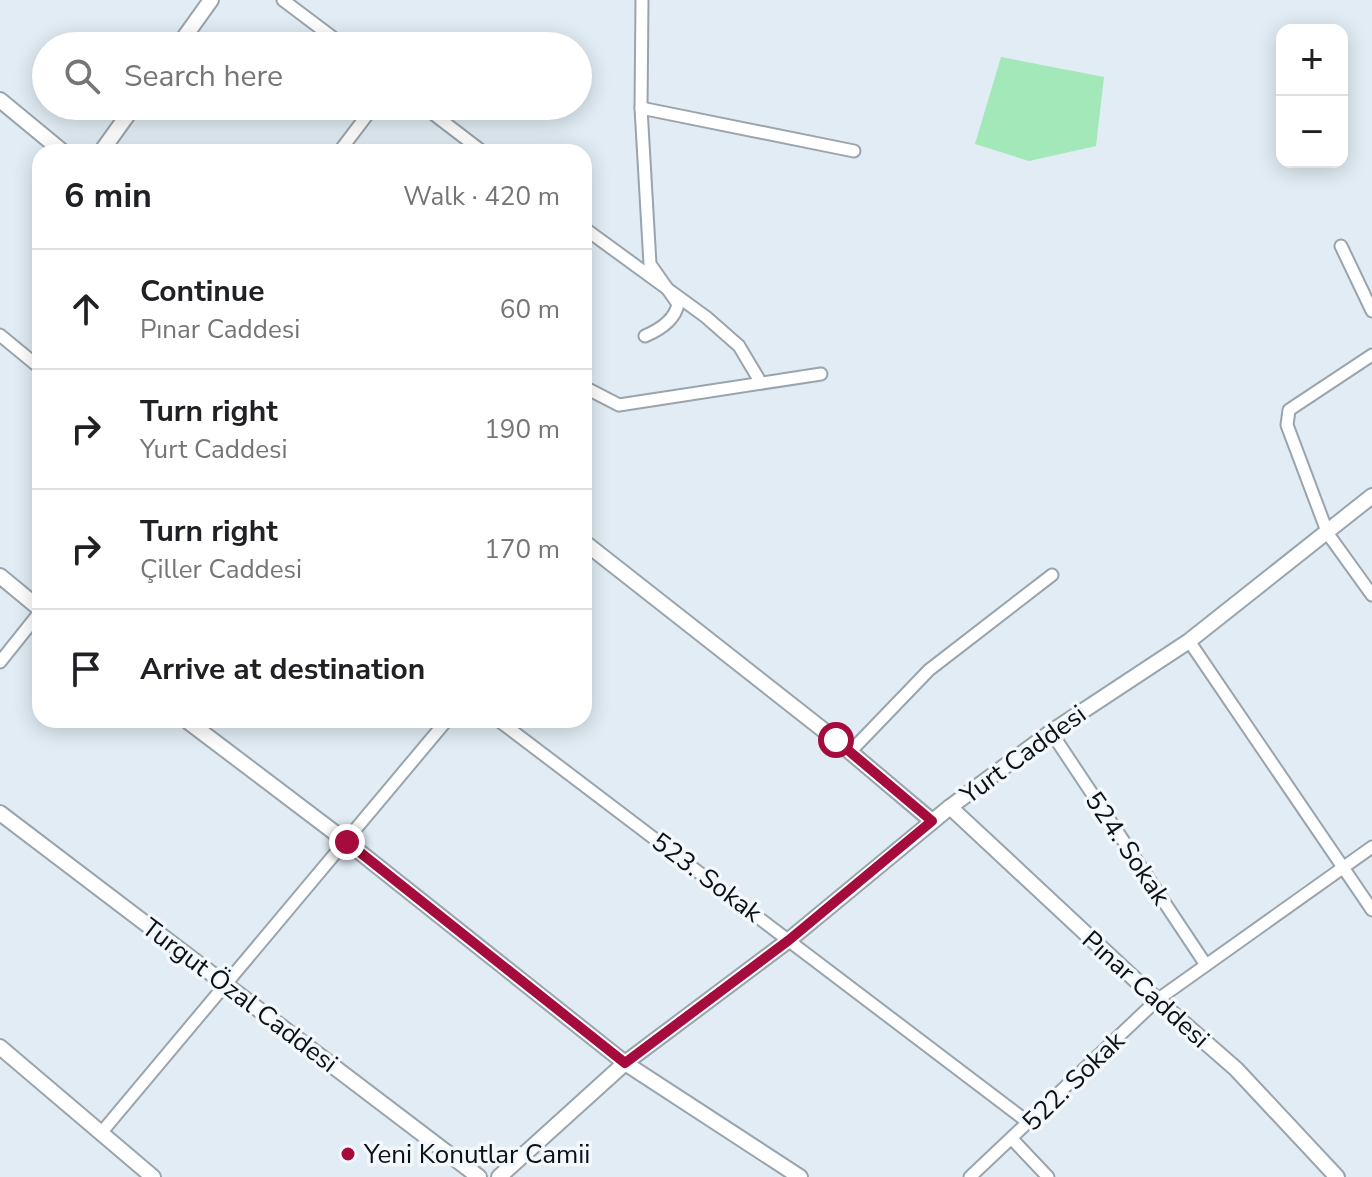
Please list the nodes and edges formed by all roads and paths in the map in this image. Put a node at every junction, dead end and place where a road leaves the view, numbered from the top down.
1 (211, 0) edge
2 (283, 0) edge
3 (642, 0) edge
4 (188, 32) edge
5 (325, 32) edge
6 (0, 100) edge
7 (641, 108) junction
8 (124, 120) edge
9 (363, 120) edge
10 (441, 120) edge
11 (53, 144) edge
12 (107, 144) edge
13 (345, 144) edge
14 (473, 144) edge
15 (854, 151) dead end
16 (592, 234) edge
17 (1341, 246) dead end
18 (671, 294) junction
19 (1372, 311) edge
20 (0, 335) edge
21 (645, 336) dead end
22 (1372, 355) edge
23 (32, 361) edge
24 (821, 374) dead end
25 (761, 383) junction
26 (592, 391) edge
27 (1372, 496) edge
28 (1328, 534) junction
29 (592, 552) edge
30 (1052, 575) dead end
31 (0, 576) edge
32 (1372, 595) edge
33 (32, 603) edge
34 (32, 620) edge
35 (1189, 641) junction
36 (0, 662) edge
37 (197, 728) edge
38 (440, 728) edge
39 (509, 728) edge
40 (1051, 732) junction
41 (850, 752) junction
42 (950, 807) junction
43 (0, 813) edge
44 (932, 821) junction
45 (347, 842) junction
46 (1372, 847) edge
47 (1345, 867) junction
48 (1372, 910) edge
49 (789, 940) junction
50 (1206, 965) junction
51 (225, 984) junction
52 (1157, 1000) junction
53 (0, 1047) edge
54 (625, 1063) junction
55 (1029, 1123) junction
56 (101, 1133) junction
57 (1012, 1139) junction
58 (153, 1177) edge
59 (479, 1177) edge
60 (499, 1177) edge
61 (800, 1177) edge
62 (970, 1177) edge
63 (1048, 1177) edge
64 (1337, 1177) edge

1 - 4 street
2 - 5 street
3 - 7 street
6 - 11 street
7 - 15 street
7 - 18 street
8 - 12 street
9 - 13 street
10 - 14 street
16 - 18 street
17 - 19 street
18 - 21 street
18 - 25 street
20 - 23 street
22 - 28 street
24 - 25 street
25 - 26 street
27 - 28 street, Yurt Caddesi
28 - 32 street
28 - 35 street, Yurt Caddesi
29 - 41 street
30 - 41 street
31 - 33 street
34 - 36 street
35 - 40 street, Yurt Caddesi
35 - 47 street
37 - 45 street
38 - 45 street
39 - 49 street, 523. Sokak
40 - 42 street, Yurt Caddesi
40 - 50 street, 524. Sokak
41 - 44 street
42 - 44 street, Yurt Caddesi
42 - 52 street, Pınar Caddesi
43 - 51 street, Turgut Özal Caddesi
44 - 49 street, Yurt Caddesi
45 - 51 street
45 - 54 street
46 - 47 street, 522. Sokak
47 - 48 street
47 - 50 street, 522. Sokak
49 - 54 street, Yurt Caddesi
49 - 55 street, 523. Sokak
50 - 52 street, 522. Sokak
51 - 56 street
51 - 59 street, Turgut Özal Caddesi
52 - 55 street, 522. Sokak
52 - 64 street, Pınar Caddesi
53 - 56 street
54 - 60 street, Yurt Caddesi
54 - 61 street
55 - 57 street, 522. Sokak
56 - 58 street
57 - 62 street, 522. Sokak
57 - 63 street

